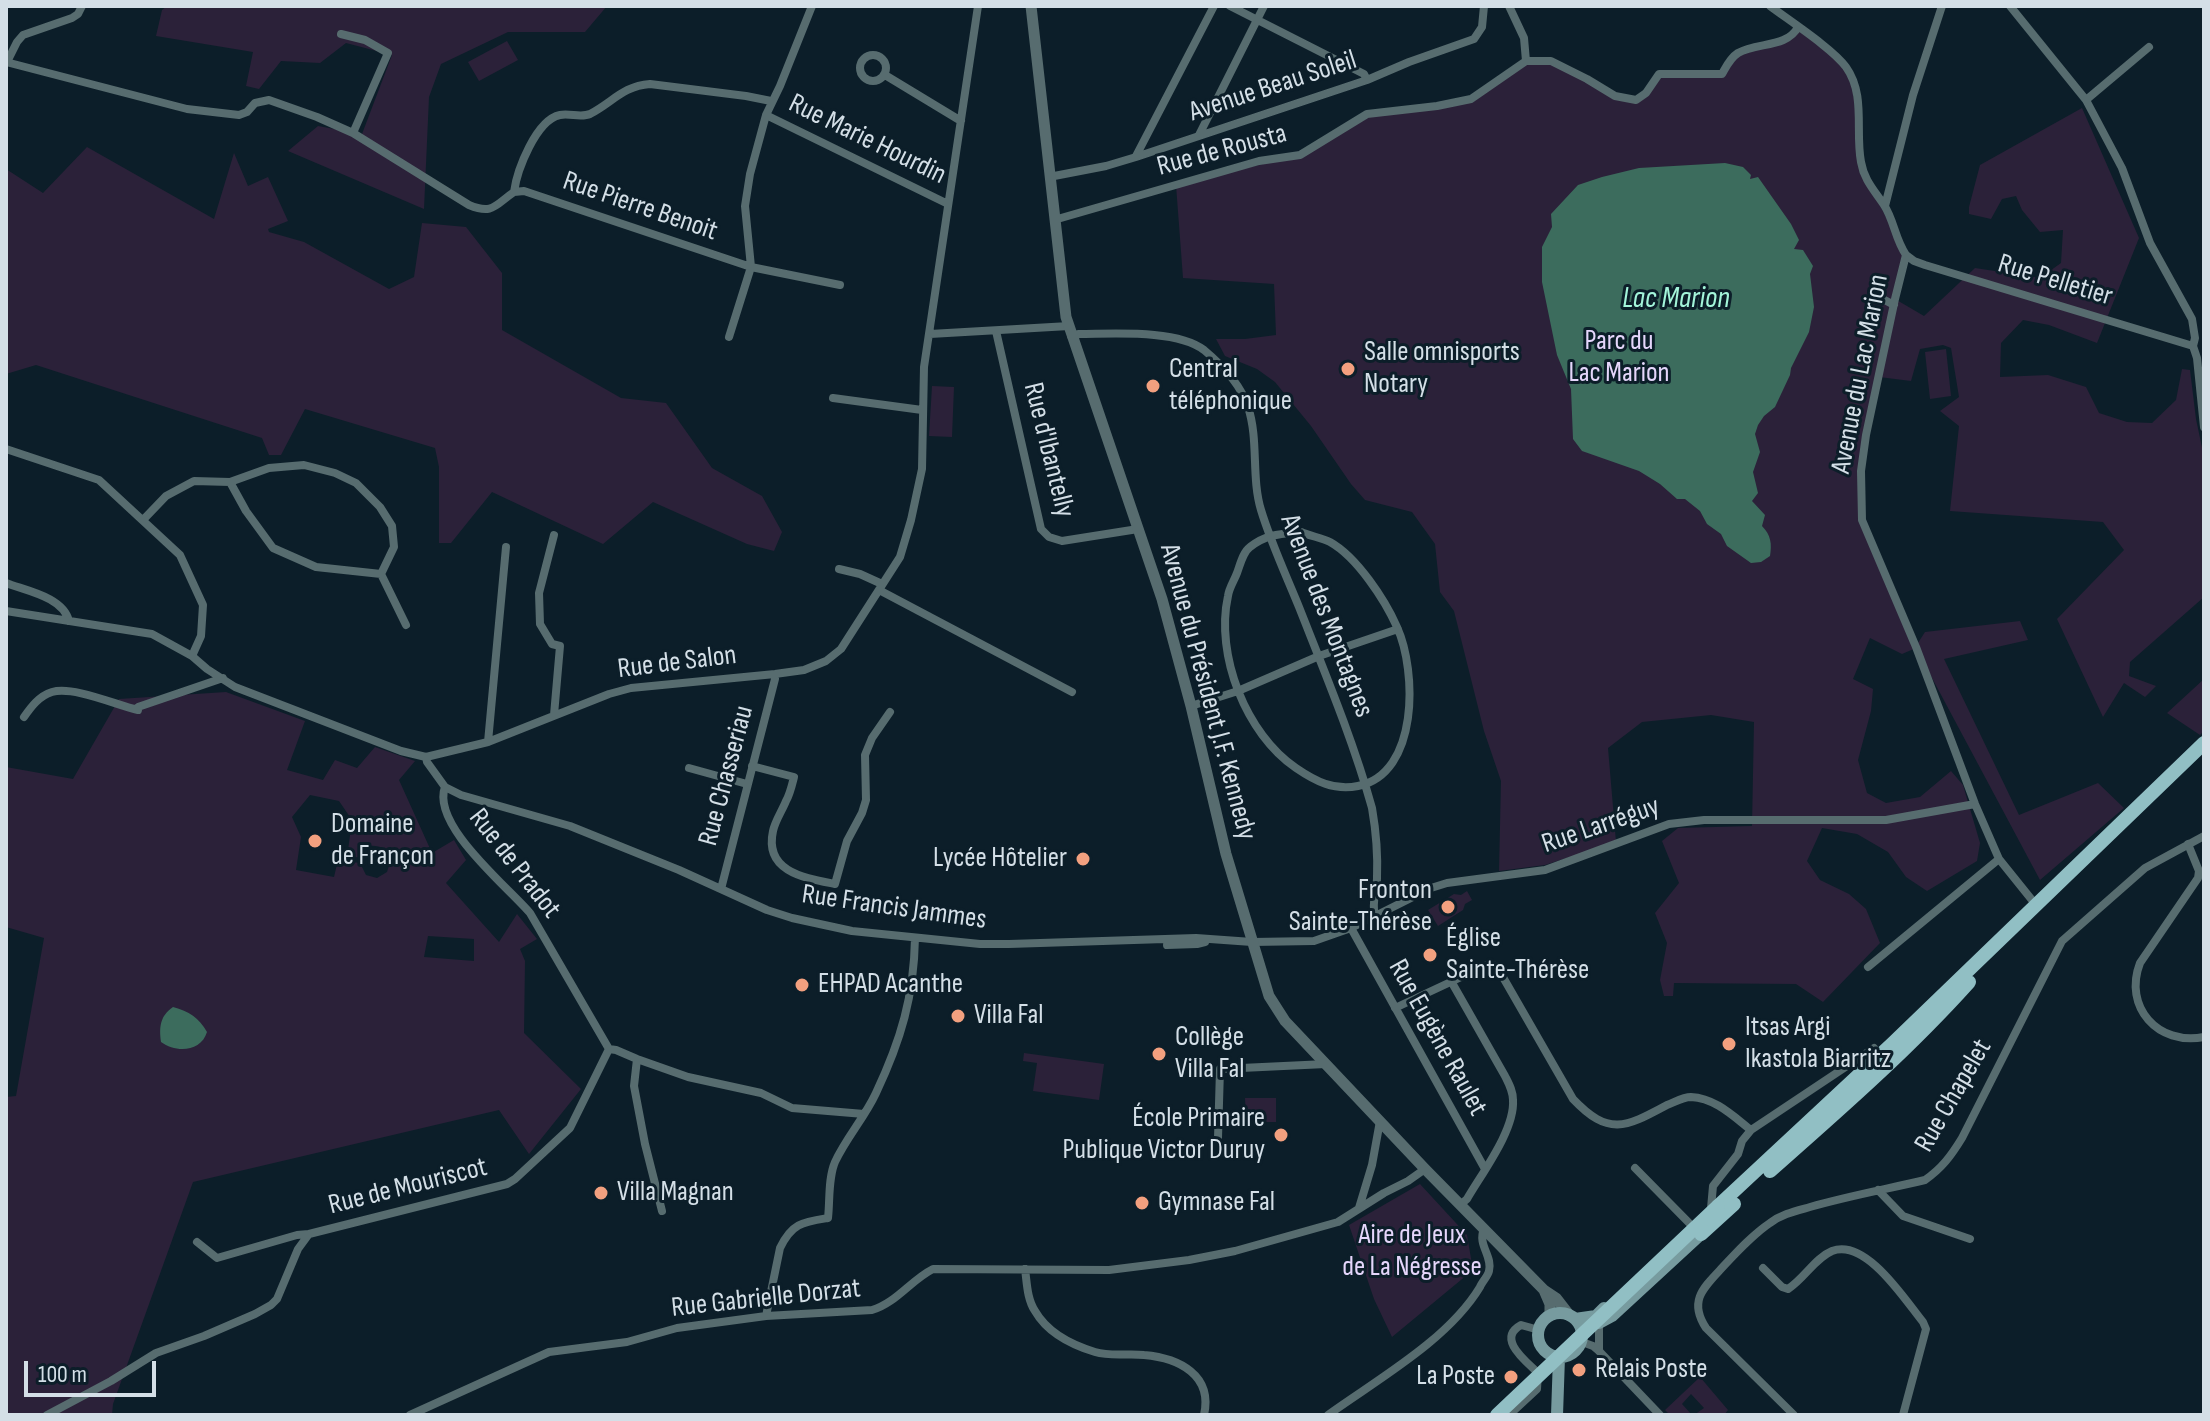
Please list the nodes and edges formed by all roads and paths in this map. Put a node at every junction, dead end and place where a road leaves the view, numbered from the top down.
1 (82, 6) edge
2 (812, 6) edge
3 (978, 6) edge
4 (1031, 6) edge
5 (1214, 6) edge
6 (1230, 6) edge
7 (1264, 6) edge
8 (1484, 6) edge
9 (1509, 6) edge
10 (1770, 6) edge
11 (1942, 6) edge
12 (2010, 6) edge
13 (1257, 20) junction
14 (1798, 27) junction
15 (341, 34) dead end
16 (2149, 47) dead end
17 (1526, 61) junction
18 (6, 62) edge
19 (885, 75) dead end
20 (1367, 80) junction
21 (2086, 100) junction
22 (771, 101) junction
23 (766, 115) junction
24 (961, 121) junction
25 (353, 133) junction
26 (1199, 135) junction
27 (1136, 157) junction
28 (1049, 177) junction
29 (514, 192) junction
30 (948, 204) junction
31 (1885, 206) junction
32 (1054, 220) junction
33 (1906, 255) junction
34 (751, 267) junction
35 (840, 285) dead end
36 (1877, 296) dead end
37 (1894, 305) junction
38 (996, 331) junction
39 (1070, 331) junction
40 (930, 334) junction
41 (729, 337) dead end
42 (2193, 346) junction
43 (833, 398) dead end
44 (922, 410) junction
45 (2204, 427) edge
46 (6, 449) edge
47 (230, 482) junction
48 (143, 520) junction
49 (1138, 529) junction
50 (554, 535) dead end
51 (1270, 535) junction
52 (506, 547) dead end
53 (839, 569) dead end
54 (381, 574) junction
55 (6, 583) edge
56 (880, 587) junction
57 (6, 611) edge
58 (69, 621) junction
59 (406, 625) dead end
60 (1398, 629) junction
61 (192, 656) junction
62 (1319, 656) junction
63 (775, 674) junction
64 (223, 678) junction
65 (1238, 691) junction
66 (1072, 692) dead end
67 (1191, 706) junction
68 (890, 712) dead end
69 (554, 715) junction
70 (24, 717) dead end
71 (488, 742) junction
72 (2204, 743) edge
73 (426, 757) junction
74 (752, 766) junction
75 (689, 768) dead end
76 (747, 784) junction
77 (1366, 784) junction
78 (445, 787) junction
79 (1975, 804) junction
80 (2204, 836) edge
81 (2188, 844) junction
82 (1999, 859) junction
83 (721, 889) junction
84 (2037, 906) junction
85 (1375, 916) junction
86 (1351, 928) junction
87 (915, 938) junction
88 (1252, 942) junction
89 (1995, 946) junction
90 (1868, 967) dead end
91 (1451, 981) junction
92 (1395, 1008) junction
93 (2204, 1037) edge
94 (2193, 1039) junction
95 (2204, 1044) edge
96 (1874, 1048) junction
97 (609, 1049) junction
98 (637, 1059) junction
99 (1326, 1064) junction
100 (864, 1114) junction
101 (1380, 1121) junction
102 (1751, 1130) junction
103 (1218, 1138) dead end
104 (1635, 1168) dead end
105 (1425, 1169) junction
106 (1485, 1169) junction
107 (1367, 1180) junction
108 (1878, 1190) junction
109 (1384, 1193) junction
110 (1460, 1205) junction
111 (1359, 1208) junction
112 (1711, 1208) junction
113 (662, 1211) dead end
114 (1484, 1229) junction
115 (1697, 1230) junction
116 (309, 1234) junction
117 (1970, 1239) dead end
118 (197, 1242) dead end
119 (1763, 1268) dead end
120 (1025, 1269) junction
121 (1544, 1290) junction
122 (1550, 1315) junction
123 (766, 1316) junction
124 (1599, 1323) junction
125 (1577, 1327) junction
126 (1539, 1330) junction
127 (1599, 1351) junction
128 (1559, 1357) junction
129 (47, 1415) edge
130 (410, 1415) edge
131 (1204, 1415) edge
132 (1328, 1415) edge
133 (1497, 1415) edge
134 (1509, 1415) edge
135 (1557, 1415) edge
136 (1660, 1415) edge
137 (1794, 1415) edge
138 (1903, 1415) edge

1 - 18 street
2 - 22 street
3 - 24 street, Rue de Salon
4 - 28 street, Avenue du Président J.F. Kennedy
5 - 27 street
6 - 13 street
7 - 13 street
8 - 20 street, Avenue Beau Soleil
9 - 17 street
10 - 14 street, Avenue du Lac Marion
11 - 31 street
12 - 21 street
13 - 20 street
13 - 26 street
14 - 17 street
14 - 31 street, Avenue du Lac Marion
15 - 25 street
16 - 21 street
17 - 32 street, Rue de Rousta
18 - 25 street
19 - 24 street
20 - 26 street, Avenue Beau Soleil
21 - 42 street
22 - 23 street
22 - 29 street
23 - 30 street, Rue Marie Hourdin
23 - 34 street
24 - 30 street, Rue de Salon
25 - 29 street
26 - 27 street, Avenue Beau Soleil
27 - 28 street, Avenue Beau Soleil
28 - 32 street, Avenue du Président J.F. Kennedy
29 - 34 street, Rue Pierre Benoit
30 - 40 street, Rue de Salon
31 - 33 street, Avenue du Lac Marion
32 - 39 street, Avenue du Président J.F. Kennedy
33 - 37 street, Avenue du Lac Marion
33 - 42 street, Rue Pelletier
34 - 35 street, Rue Pierre Benoit
34 - 41 street
36 - 37 street
37 - 79 street, Avenue du Lac Marion
38 - 39 street
38 - 40 street
38 - 49 street, Rue d'Ibantelly
39 - 49 street, Avenue du Président J.F. Kennedy
39 - 51 street, Avenue des Montagnes
40 - 44 street, Rue de Salon
42 - 45 street
43 - 44 street
44 - 56 street, Rue de Salon
46 - 48 street
47 - 48 street
47 - 54 street
47 - 54 street
48 - 61 street
49 - 67 street, Avenue du Président J.F. Kennedy
50 - 69 street
51 - 60 street
51 - 62 street, Avenue des Montagnes
51 - 65 street
52 - 71 street
53 - 56 street
54 - 59 street
55 - 58 street
56 - 63 street, Rue de Salon
56 - 66 street
57 - 58 street, Rue de Salon
58 - 61 street, Rue de Salon
60 - 62 street
60 - 77 street
61 - 64 street, Rue de Salon
62 - 65 street
62 - 77 street, Avenue des Montagnes
63 - 69 street, Rue de Salon
63 - 74 street, Rue Chasseriau
64 - 70 street
64 - 73 street, Rue de Salon
65 - 67 street
65 - 77 street
67 - 88 street, Avenue du Président J.F. Kennedy
68 - 74 street
69 - 71 street, Rue de Salon
71 - 73 street, Rue de Salon
72 - 84 main road
73 - 78 street
74 - 76 street, Rue Chasseriau
75 - 76 street
76 - 83 street, Rue Chasseriau
77 - 85 street, Avenue des Montagnes
78 - 83 street, Rue Francis Jammes
78 - 97 street, Rue de Pradot
79 - 82 street, Avenue du Lac Marion
79 - 85 street, Rue Larréguy
80 - 81 street, Rue Chapelet
81 - 94 street
81 - 108 street, Rue Chapelet
82 - 84 street, Avenue du Lac Marion
82 - 90 street
83 - 87 street, Rue Francis Jammes
84 - 89 main road
85 - 86 street, Rue Larréguy
86 - 88 street, Rue Larréguy
86 - 92 street, Rue Eugène Raulet
87 - 88 street, Rue Francis Jammes
87 - 100 street
88 - 99 street, Avenue du Président J.F. Kennedy
89 - 96 main road
89 - 115 main road
89 - 133 main road, bridge
91 - 92 street
91 - 102 street
91 - 106 street
92 - 106 street, Rue Eugène Raulet
93 - 94 street
94 - 95 street
96 - 102 street
96 - 112 main road
97 - 98 street
97 - 116 street, Rue de Mouriscot
98 - 100 street
98 - 113 street
99 - 101 street, Avenue du Président J.F. Kennedy
99 - 103 street
100 - 123 street
101 - 105 street, Avenue du Président J.F. Kennedy
101 - 107 street
102 - 112 street
104 - 115 street
105 - 109 street, Rue Gabrielle Dorzat
105 - 110 street, Avenue du Président J.F. Kennedy
106 - 110 street
107 - 109 street
107 - 111 street
108 - 117 street
108 - 137 street, Rue Chapelet
109 - 111 street, Rue Gabrielle Dorzat
110 - 114 street, Avenue du Président J.F. Kennedy
111 - 120 street, Rue Gabrielle Dorzat
112 - 115 main road
114 - 121 street, Avenue du Président J.F. Kennedy
114 - 132 street
115 - 124 main road
115 - 125 main road
116 - 118 street
116 - 129 street, Rue de Mouriscot
119 - 138 street
120 - 123 street, Rue Gabrielle Dorzat
120 - 131 street
121 - 122 street
121 - 125 street, Avenue du Président J.F. Kennedy
122 - 125 main road
122 - 126 main road
123 - 130 street, Rue Gabrielle Dorzat
124 - 125 main road
124 - 127 street
125 - 127 street
125 - 128 main road
126 - 128 main road
126 - 134 street
127 - 136 street
128 - 135 main road

